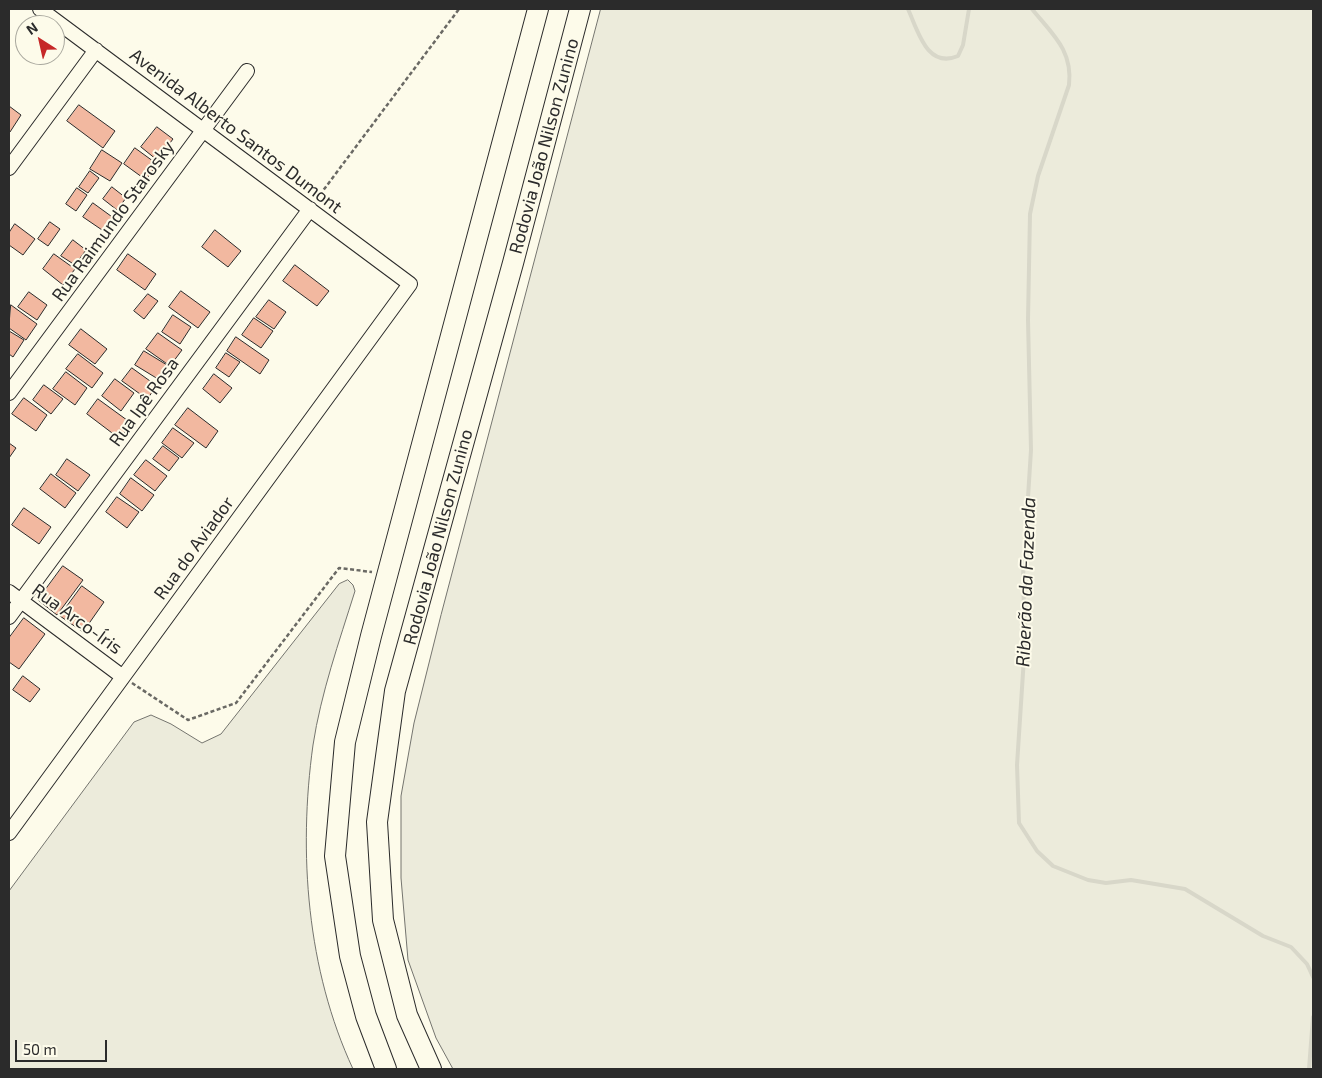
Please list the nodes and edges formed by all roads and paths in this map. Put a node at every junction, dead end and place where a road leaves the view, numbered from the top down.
1 (40, 9) edge
2 (459, 9) edge
3 (538, 9) edge
4 (580, 9) edge
5 (96, 50) junction
6 (247, 70) dead end
7 (203, 130) junction
8 (9, 168) edge
9 (310, 209) junction
10 (410, 284) joint
11 (9, 393) edge
12 (389, 572) junction
13 (9, 592) edge
14 (21, 601) junction
15 (9, 617) edge
16 (123, 676) junction
17 (9, 833) edge
18 (386, 1069) edge
19 (431, 1069) edge

1 - 5 street, Avenida Alberto Santos Dumont
2 - 9 path
3 - 12 highway
4 - 19 highway, Rodovia João Nilson Zunino
5 - 7 street, Avenida Alberto Santos Dumont
5 - 8 street
6 - 7 street, Rua Raimundo Starosky
7 - 9 street, Avenida Alberto Santos Dumont
7 - 11 street, Rua Raimundo Starosky
9 - 10 street, Avenida Alberto Santos Dumont
9 - 14 street, Rua Ipê Rosa
10 - 16 street, Rua do Aviador
12 - 16 path
12 - 18 highway
13 - 14 street, Rua Arco-Íris
14 - 15 street, Rua Ipê Rosa
14 - 16 street, Rua Arco-Íris
16 - 17 street, Rua do Aviador

